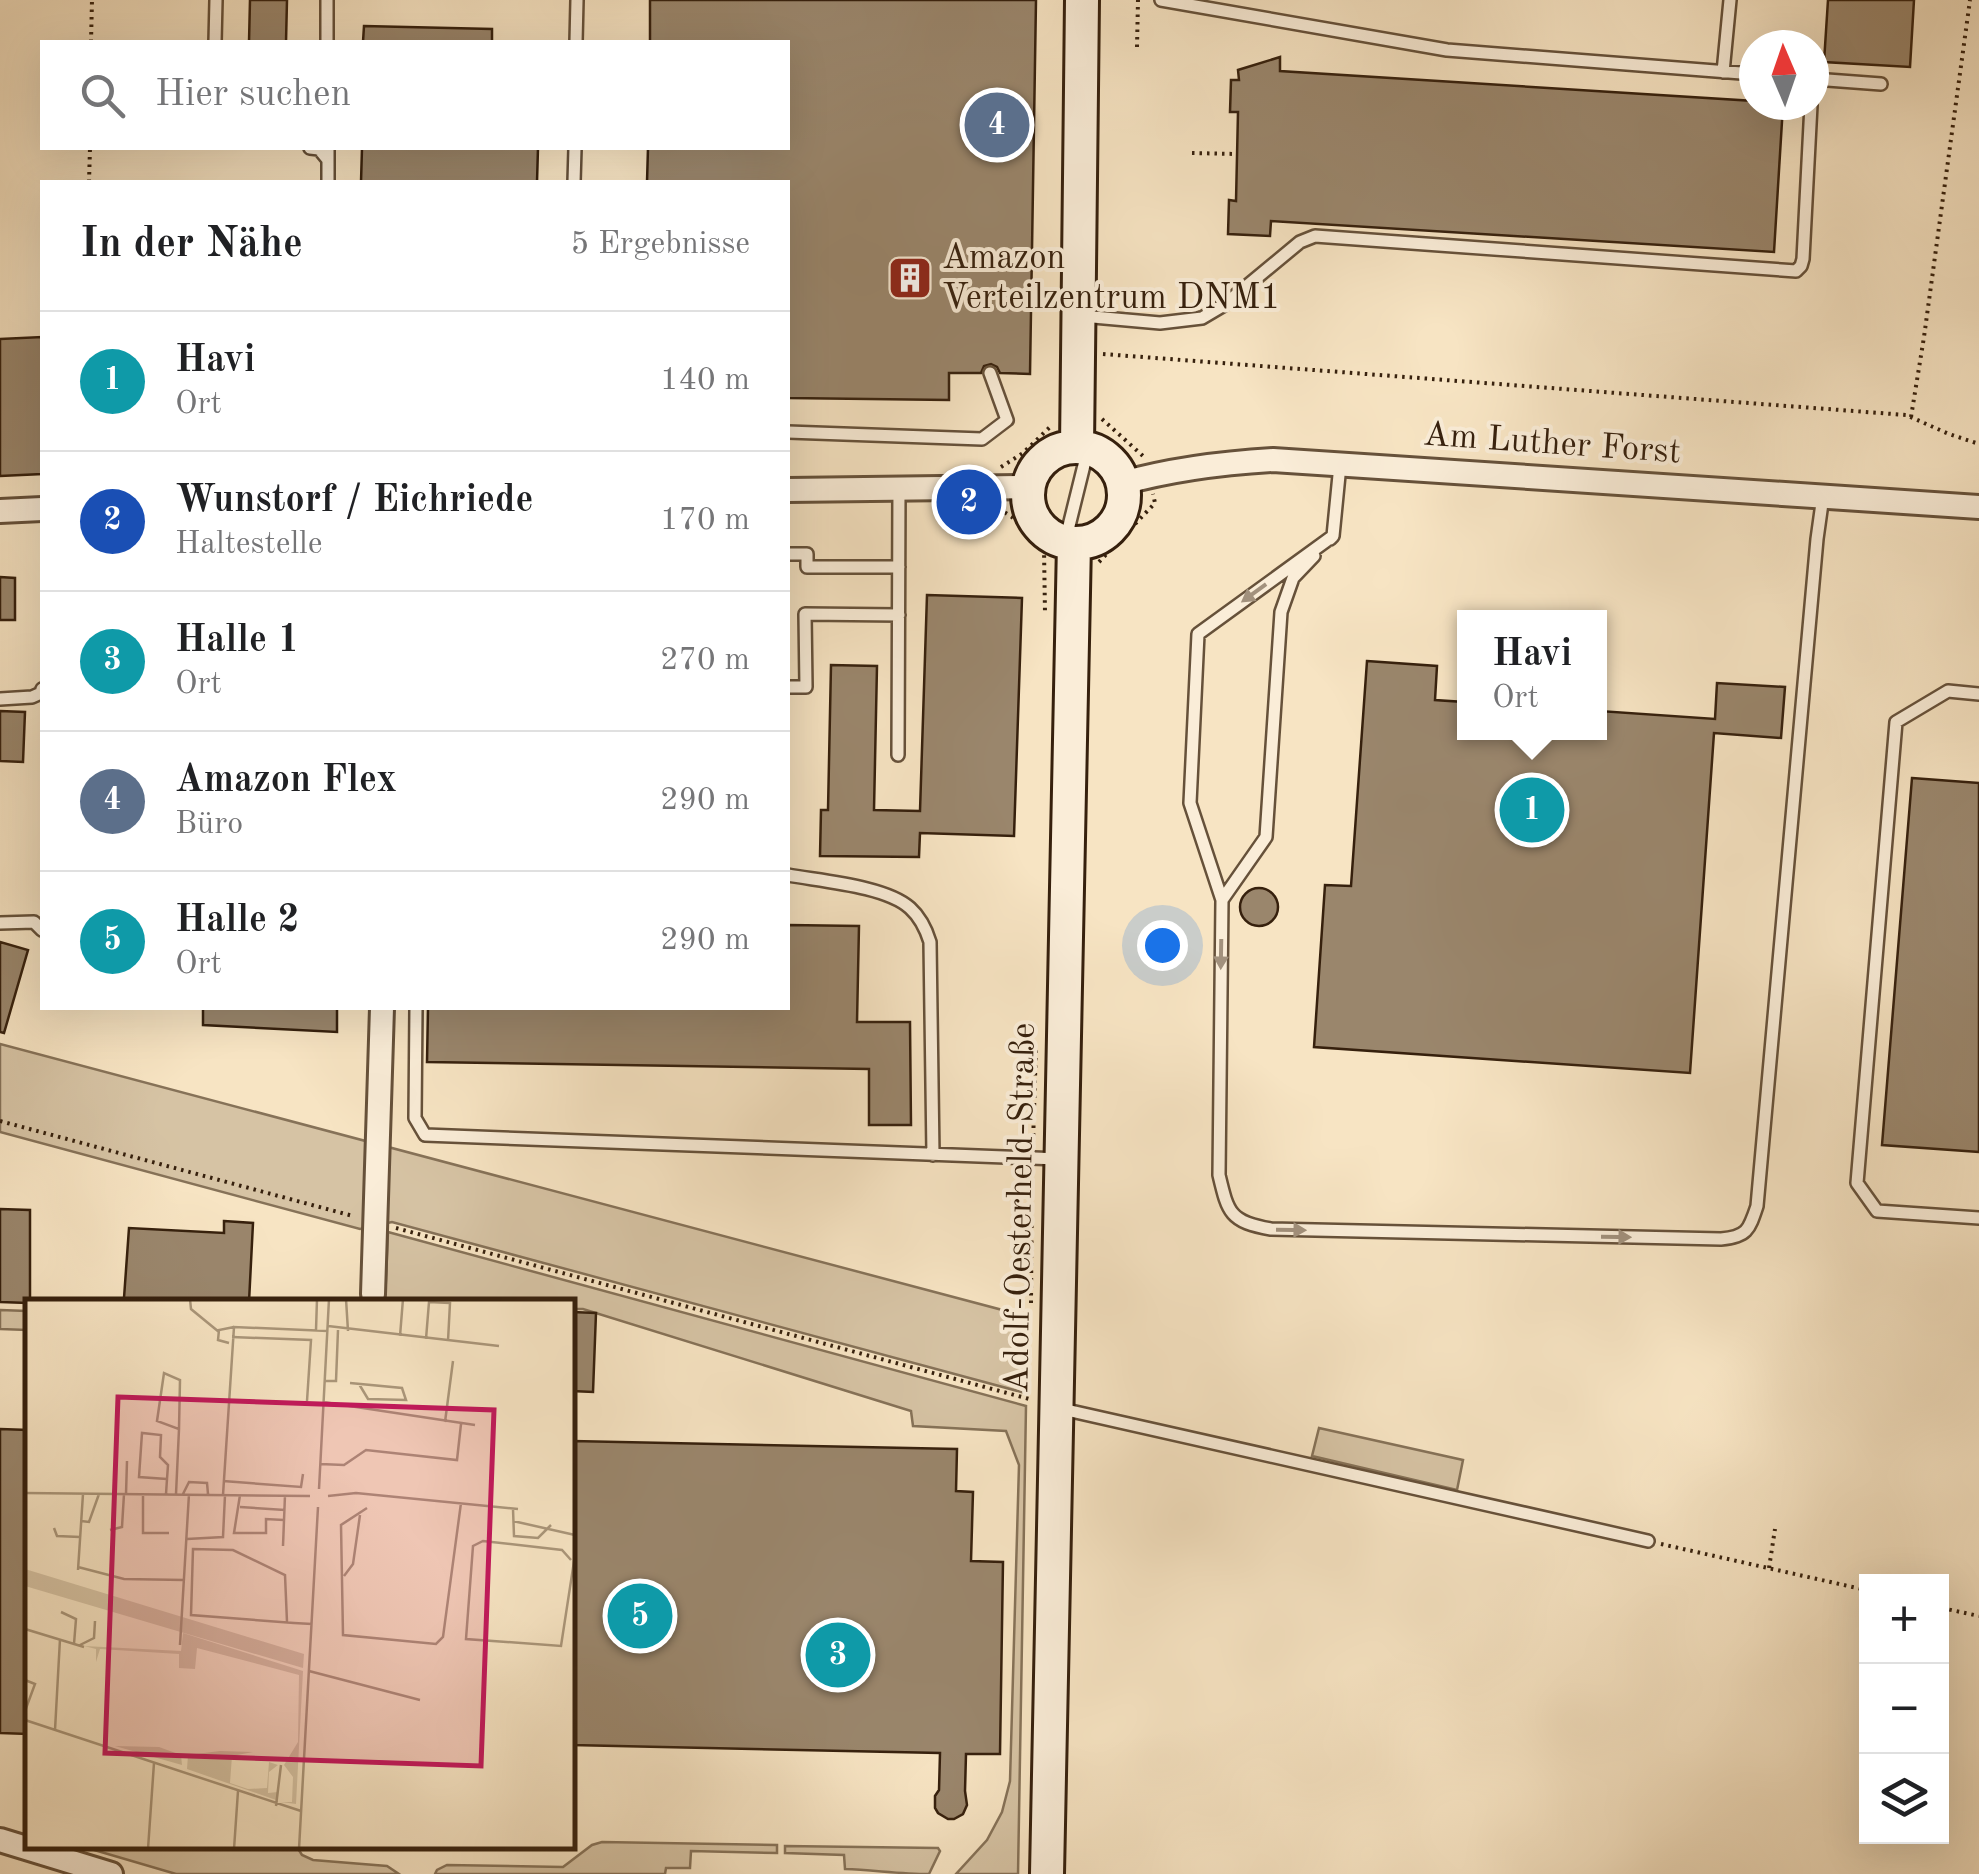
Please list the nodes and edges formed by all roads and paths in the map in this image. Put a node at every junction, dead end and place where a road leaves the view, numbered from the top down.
1 (92, 0) edge
2 (216, 0) edge
3 (327, 0) edge
4 (577, 0) edge
5 (1082, 0) edge
6 (1138, 0) edge
7 (1161, 0) edge
8 (1730, 0) edge
9 (1970, 0) edge
10 (91, 40) edge
11 (215, 40) edge
12 (327, 40) edge
13 (576, 40) edge
14 (1137, 47) dead end
15 (1723, 72) junction
16 (1739, 73) edge
17 (1829, 79) edge
18 (1882, 84) dead end
19 (1810, 120) edge
20 (90, 150) edge
21 (575, 150) edge
22 (1192, 153) dead end
23 (328, 154) edge
24 (1237, 154) dead end
25 (90, 180) edge
26 (328, 180) edge
27 (574, 180) edge
28 (1078, 316) junction
29 (1078, 354) junction
30 (990, 373) dead end
31 (1911, 417) junction
32 (790, 432) edge
33 (1979, 444) edge
34 (1083, 448) junction
35 (1340, 465) junction
36 (1123, 483) junction
37 (1014, 487) junction
38 (900, 488) junction
39 (790, 490) edge
40 (1824, 496) junction
41 (1979, 507) edge
42 (40, 509) edge
43 (0, 510) edge
44 (1333, 536) junction
45 (1070, 543) junction
46 (790, 554) edge
47 (899, 567) junction
48 (1045, 610) dead end
49 (899, 615) junction
50 (790, 687) edge
51 (40, 693) edge
52 (1979, 694) edge
53 (0, 699) edge
54 (898, 754) dead end
55 (790, 876) edge
56 (1222, 900) junction
57 (0, 923) edge
58 (40, 928) edge
59 (382, 1010) edge
60 (416, 1010) edge
61 (0, 1121) edge
62 (932, 1156) junction
63 (1062, 1159) junction
64 (1979, 1218) edge
65 (375, 1222) junction
66 (373, 1294) dead end
67 (1057, 1408) junction
68 (1775, 1529) dead end
69 (1648, 1541) joint
70 (1768, 1568) junction
71 (1859, 1588) edge
72 (1949, 1610) edge
73 (1979, 1616) edge
74 (0, 1840) edge
75 (25, 1848) edge
76 (29, 1849) edge
77 (111, 1874) edge
78 (1047, 1874) edge

1 - 10 path
2 - 11 lane
3 - 12 lane
4 - 13 lane
5 - 28 street
6 - 14 path
7 - 15 lane
8 - 15 lane
9 - 31 path
15 - 16 lane
17 - 18 lane
19 - 28 lane
20 - 25 path
21 - 27 lane
22 - 24 path
23 - 26 lane
28 - 29 street
29 - 31 path
29 - 34 street
30 - 32 lane
31 - 33 path
34 - 36 street
34 - 37 street
34 - 45 lane
35 - 36 street, Am Luther Forst
35 - 40 street, Am Luther Forst
35 - 44 lane
36 - 45 street
37 - 38 street
37 - 45 street
37 - 48 path
38 - 39 street
38 - 47 lane
40 - 41 street, Am Luther Forst
56 -> 40 lane
42 - 43 street
44 - 56 lane
44 -> 56 lane
45 - 63 street, Adolf-Oesterheld-Straße
46 - 47 lane
47 - 49 lane
49 - 50 lane
49 - 54 lane
51 - 53 lane
52 - 64 lane
55 - 62 lane
57 - 58 lane
59 - 65 street
60 - 62 lane
61 - 65 path
62 - 63 lane
63 - 67 street, Adolf-Oesterheld-Straße
65 - 66 street
65 - 67 path
67 - 69 lane
67 - 78 street, Adolf-Oesterheld-Straße
68 - 70 path
69 - 70 path
70 - 71 path
72 - 73 path
74 - 75 street
76 - 77 street

